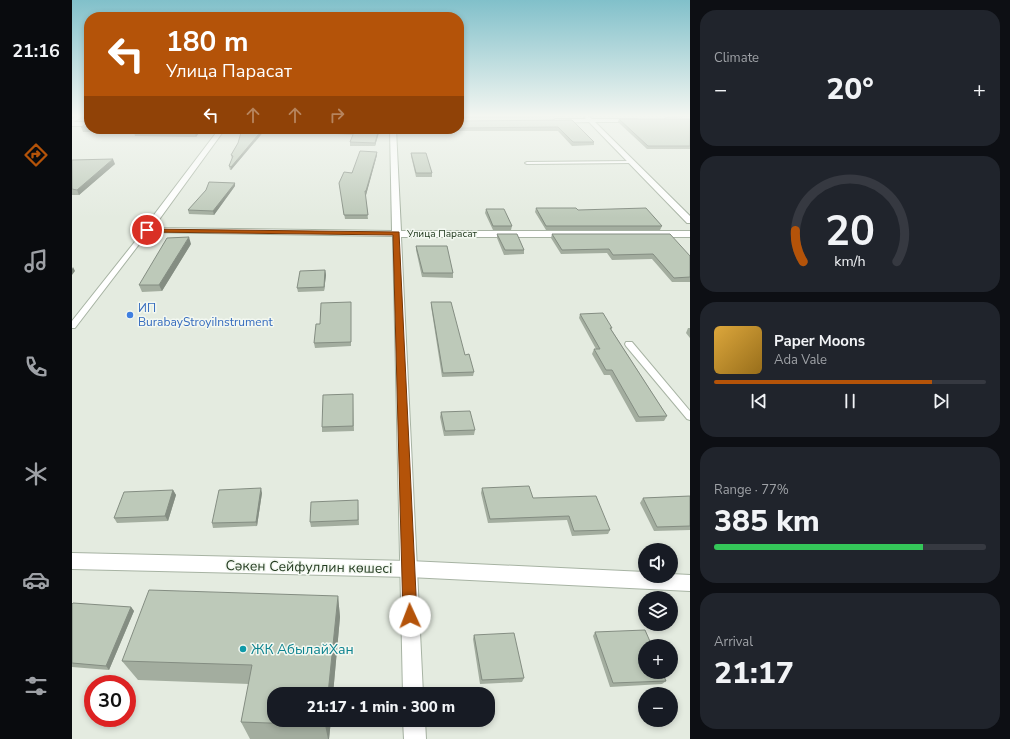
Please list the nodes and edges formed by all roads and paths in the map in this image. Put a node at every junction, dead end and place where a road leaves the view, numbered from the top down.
1 (207, 149) edge
2 (394, 149) edge
3 (620, 149) edge
4 (632, 162) junction
5 (527, 163) dead end
6 (690, 221) edge
7 (147, 230) junction
8 (396, 234) junction
9 (690, 234) edge
10 (72, 326) edge
11 (629, 344) dead end
12 (690, 417) edge
13 (72, 561) edge
14 (409, 569) junction
15 (690, 583) edge
16 (413, 687) edge
17 (414, 727) edge
18 (415, 739) edge

1 - 7 street
2 - 8 street
3 - 4 street
4 - 5 lane
4 - 6 street
7 - 8 street, Улица Парасат
7 - 10 lane
8 - 9 street, Улица Парасат
8 - 14 street
11 - 12 lane
13 - 14 street, Сәкен Сейфуллин көшесі
14 - 15 street, Сәкен Сейфуллин көшесі
14 - 16 street
17 - 18 street

